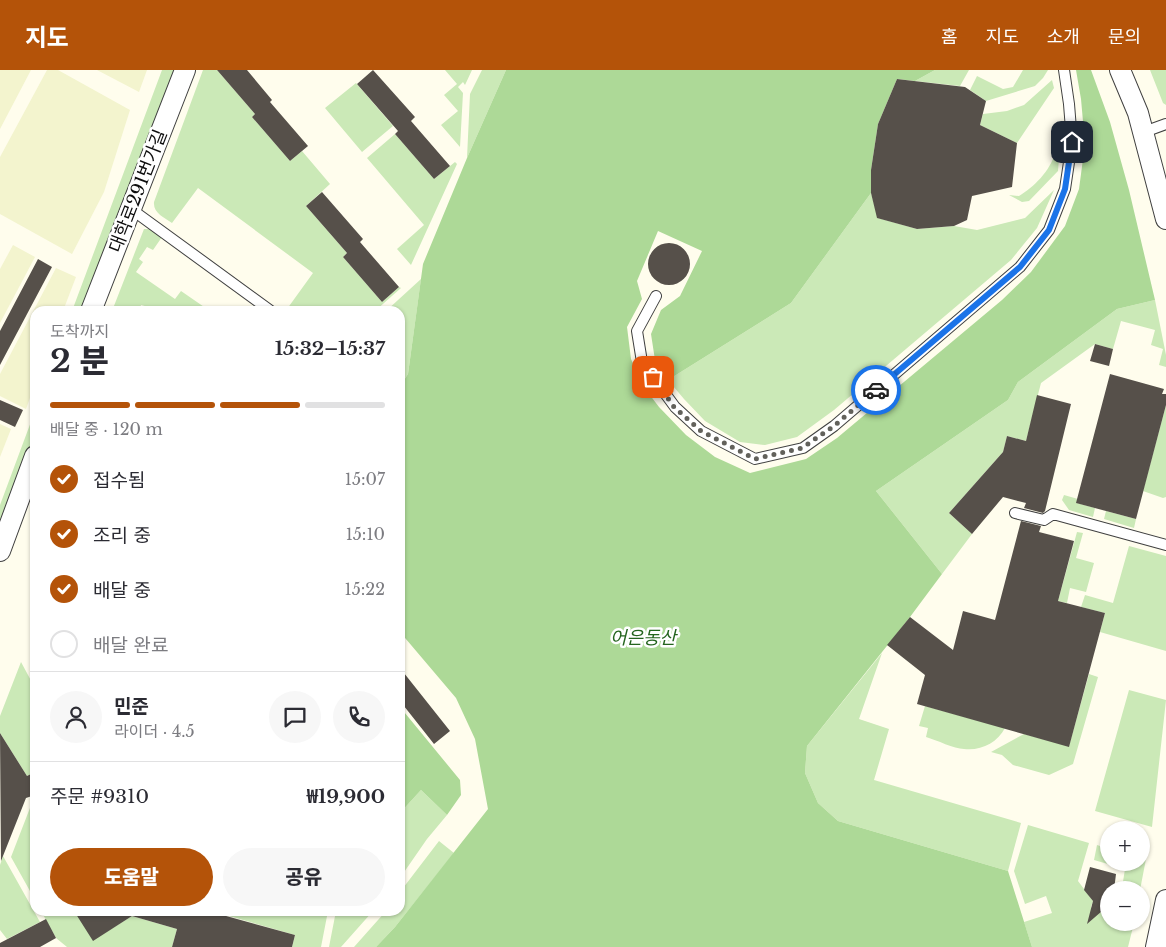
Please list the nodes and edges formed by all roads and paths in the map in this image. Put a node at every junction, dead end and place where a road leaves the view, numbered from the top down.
1 (185, 70) edge
2 (1064, 70) edge
3 (1120, 70) edge
4 (1166, 124) edge
5 (1144, 132) junction
6 (131, 209) junction
7 (1166, 219) edge
8 (656, 296) dead end
9 (93, 306) edge
10 (264, 306) edge
11 (30, 470) edge
12 (1015, 513) dead end
13 (1166, 545) edge
14 (0, 551) edge
15 (1166, 900) edge
16 (1156, 947) edge

1 - 6 street, 대학로291번가길
2 - 8 lane
3 - 5 street
4 - 5 lane
5 - 7 street
6 - 9 street, 대학로291번가길
6 - 10 lane
11 - 14 street
12 - 13 lane
15 - 16 street

